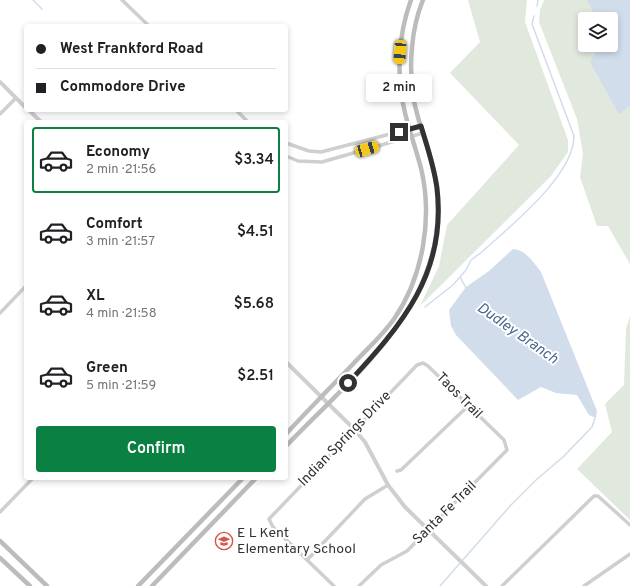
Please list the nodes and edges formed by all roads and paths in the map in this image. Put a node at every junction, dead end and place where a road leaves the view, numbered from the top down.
1 (122, 0) edge
2 (411, 0) edge
3 (423, 0) edge
4 (146, 24) edge
5 (0, 82) edge
6 (16, 98) junction
7 (24, 106) edge
8 (30, 112) edge
9 (238, 112) edge
10 (0, 114) edge
11 (39, 120) edge
12 (246, 120) edge
13 (421, 126) junction
14 (410, 129) junction
15 (423, 134) junction
16 (412, 137) junction
17 (288, 144) edge
18 (321, 152) junction
19 (288, 157) edge
20 (322, 162) junction
21 (24, 288) edge
22 (0, 313) edge
23 (423, 363) joint
24 (288, 364) edge
25 (322, 396) junction
26 (328, 403) junction
27 (468, 406) junction
28 (354, 429) junction
29 (493, 430) joint
30 (288, 432) edge
31 (288, 444) edge
32 (397, 471) dead end
33 (31, 480) edge
34 (241, 480) edge
35 (254, 480) edge
36 (388, 485) junction
37 (0, 512) edge
38 (630, 525) edge
39 (428, 530) junction
40 (0, 541) edge
41 (630, 554) edge
42 (0, 558) edge
43 (307, 560) junction
44 (30, 586) edge
45 (47, 586) edge
46 (138, 586) edge
47 (152, 586) edge
48 (334, 586) edge
49 (359, 586) edge
50 (486, 586) edge
51 (502, 586) edge
52 (584, 586) edge

1 - 4 street
2 - 14 main road
3 - 13 main road
5 - 6 street
6 - 7 street
6 - 10 street
8 - 11 street
9 - 12 street
13 - 14 street
13 - 15 main road
14 - 16 main road
14 - 18 street
15 - 16 street
15 - 26 main road
16 - 20 street
16 - 25 main road
17 - 18 street
18 - 20 street
19 - 20 street
21 - 22 street
23 - 27 street, Taos Trail
23 - 28 street, Indian Springs Drive
24 - 25 street
25 - 26 street
25 - 30 main road
26 - 28 street
26 - 31 main road
27 - 29 street, Taos Trail
27 - 32 street
28 - 36 street
28 - 43 street, Indian Springs Drive
29 - 39 street, Santa Fe Trail
33 - 37 street
34 - 46 main road
35 - 47 main road
36 - 39 street
36 - 43 street
38 - 51 street
39 - 49 street, Santa Fe Trail
39 - 50 street
40 - 45 main road
41 - 52 street
42 - 44 main road
43 - 48 street

